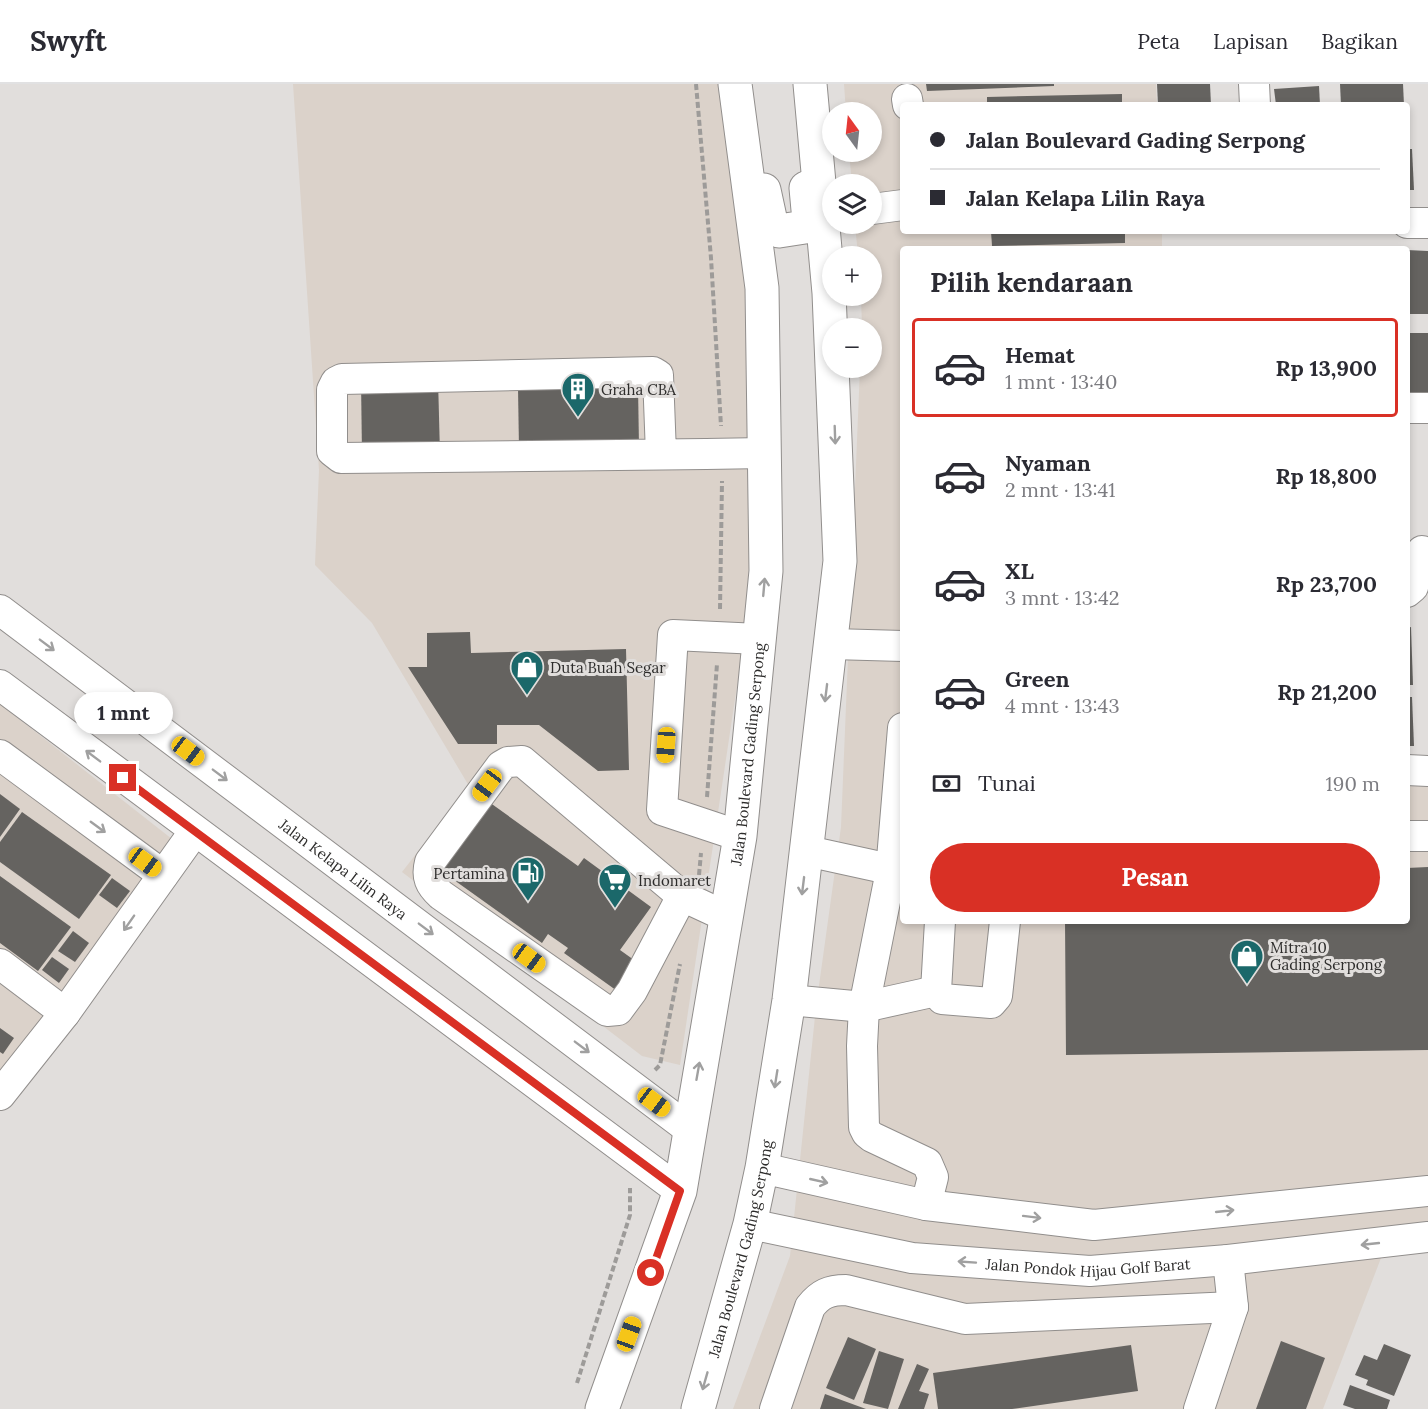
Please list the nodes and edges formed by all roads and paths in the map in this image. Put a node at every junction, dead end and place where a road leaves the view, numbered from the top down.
1 (696, 84) edge
2 (735, 84) edge
3 (746, 84) edge
4 (798, 84) edge
5 (810, 84) edge
6 (1254, 84) edge
7 (1255, 102) edge
8 (822, 176) edge
9 (900, 205) edge
10 (882, 208) edge
11 (1410, 223) edge
12 (1428, 223) edge
13 (827, 234) edge
14 (833, 385) junction
15 (764, 394) junction
16 (1410, 408) edge
17 (1428, 408) edge
18 (764, 453) junction
19 (661, 454) junction
20 (723, 454) junction
21 (1422, 551) dead end
22 (1410, 590) edge
23 (0, 610) edge
24 (720, 637) junction
25 (759, 639) junction
26 (832, 644) junction
27 (900, 646) edge
28 (0, 685) edge
29 (0, 755) edge
30 (1410, 770) edge
31 (1428, 771) edge
32 (900, 800) edge
33 (705, 825) junction
34 (194, 832) junction
35 (740, 836) junction
36 (1410, 836) edge
37 (1428, 836) edge
38 (807, 851) junction
39 (897, 872) edge
40 (163, 875) junction
41 (689, 899) junction
42 (725, 916) junction
43 (475, 919) junction
44 (940, 924) edge
45 (1005, 924) edge
46 (451, 948) junction
47 (682, 956) dead end
48 (0, 964) edge
49 (936, 991) junction
50 (789, 1000) junction
51 (864, 1007) junction
52 (65, 1013) junction
53 (619, 1076) junction
54 (0, 1095) edge
55 (688, 1129) junction
56 (762, 1168) junction
57 (630, 1184) dead end
58 (680, 1191) junction
59 (1428, 1191) edge
60 (926, 1205) junction
61 (750, 1224) junction
62 (1428, 1238) edge
63 (1228, 1260) junction
64 (1233, 1307) junction
65 (576, 1386) dead end
66 (602, 1409) edge
67 (698, 1409) edge
68 (775, 1409) edge
69 (1198, 1409) edge

1 - 20 path
2 - 15 main road, Jalan Boulevard Gading Serpong
3 - 4 main road
5 - 8 main road, Jalan Boulevard Gading Serpong
6 - 7 street
9 - 10 street
11 - 12 street
13 - 14 main road, Jalan Boulevard Gading Serpong
14 - 15 main road
14 -> 26 main road, Jalan Boulevard Gading Serpong
15 - 18 main road, Jalan Boulevard Gading Serpong
16 - 17 street
18 - 20 street
25 -> 18 main road, Jalan Boulevard Gading Serpong
19 - 19 street
19 - 20 street
20 - 24 path
21 - 22 street
23 -> 46 street, Jalan Kelapa Lilin Raya
24 - 25 street
24 - 33 path
24 - 33 street
25 - 35 main road, Jalan Boulevard Gading Serpong
26 - 27 street
26 -> 38 main road, Jalan Boulevard Gading Serpong
34 -> 28 street
29 -> 40 street
30 - 31 street
32 - 39 street
33 - 35 street
33 - 41 path
34 - 40 street
34 - 58 street
35 - 42 main road, Jalan Boulevard Gading Serpong
36 - 37 street
38 - 39 street
38 -> 50 main road, Jalan Boulevard Gading Serpong
39 - 51 street
40 -> 52 street
41 - 42 street
41 - 43 street
41 - 43 street
55 -> 42 main road, Jalan Boulevard Gading Serpong
43 - 46 street
44 - 49 street
45 - 49 street
46 -> 53 street, Jalan Kelapa Lilin Raya
47 - 53 path
48 - 52 street
49 - 51 street
50 - 51 street
50 -> 56 main road, Jalan Boulevard Gading Serpong
51 - 60 street
52 - 54 street
53 - 55 street, Jalan Kelapa Lilin Raya
55 - 58 main road, Jalan Boulevard Gading Serpong
56 -> 60 street
56 - 61 main road, Jalan Boulevard Gading Serpong
57 - 65 path
58 - 66 main road, Jalan Boulevard Gading Serpong
60 -> 59 street
63 -> 61 street, Jalan Pondok Hijau Golf Barat
61 -> 67 main road, Jalan Boulevard Gading Serpong
62 -> 63 street, Jalan Pondok Hijau Golf Barat
63 - 64 street
64 - 68 street
64 - 69 street

